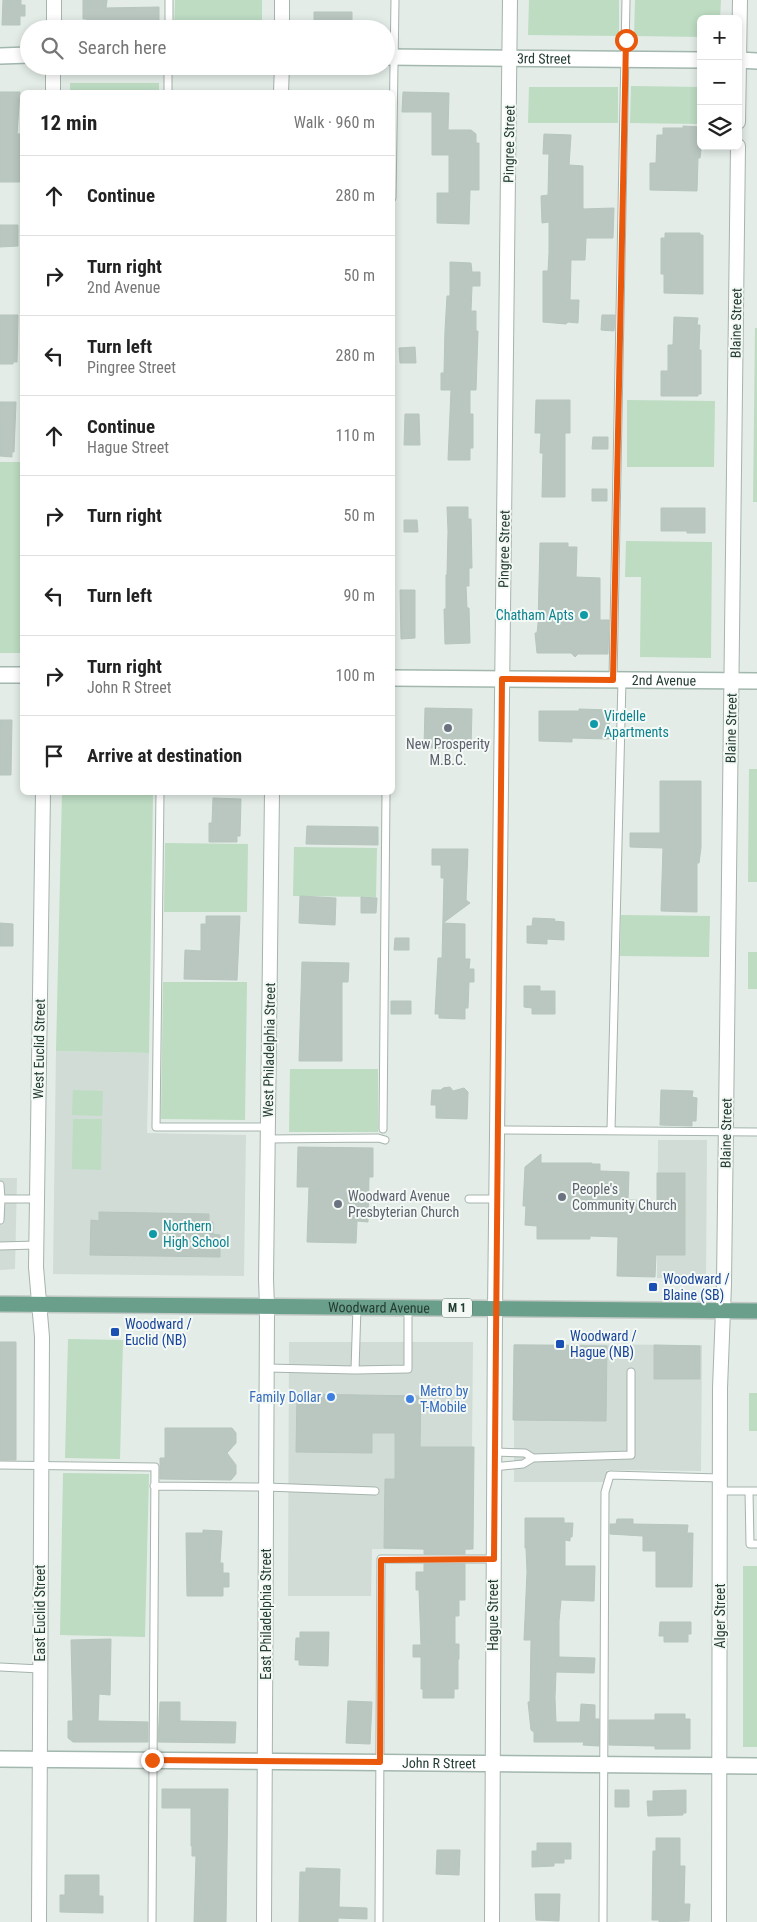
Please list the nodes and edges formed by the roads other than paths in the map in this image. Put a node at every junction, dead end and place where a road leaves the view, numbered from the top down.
1 (54, 0) edge
2 (169, 0) edge
3 (282, 0) edge
4 (395, 0) edge
5 (510, 0) edge
6 (626, 0) edge
7 (740, 0) edge
8 (740, 15) edge
9 (54, 20) edge
10 (169, 20) edge
11 (282, 20) edge
12 (393, 20) edge
13 (20, 55) edge
14 (0, 56) edge
15 (395, 57) edge
16 (510, 59) junction
17 (625, 60) junction
18 (697, 60) edge
19 (742, 60) edge
20 (757, 60) edge
21 (53, 75) edge
22 (168, 75) edge
23 (282, 75) edge
24 (390, 75) edge
25 (52, 90) edge
26 (168, 90) edge
27 (281, 90) edge
28 (390, 90) edge
29 (738, 150) edge
30 (0, 675) edge
31 (20, 675) edge
32 (395, 678) edge
33 (502, 679) junction
34 (618, 680) junction
35 (732, 681) junction
36 (757, 681) edge
37 (43, 795) edge
38 (160, 795) edge
39 (272, 795) edge
40 (386, 795) edge
41 (383, 1129) dead end
42 (497, 1130) junction
43 (611, 1130) junction
44 (726, 1130) junction
45 (757, 1132) edge
46 (268, 1133) junction
47 (385, 1140) dead end
48 (0, 1185) edge
49 (1, 1199) edge
50 (37, 1199) junction
51 (469, 1199) dead end
52 (496, 1199) junction
53 (0, 1220) edge
54 (36, 1245) junction
55 (0, 1246) edge
56 (0, 1304) edge
57 (39, 1304) junction
58 (268, 1307) junction
59 (357, 1308) junction
60 (408, 1308) junction
61 (495, 1309) junction
62 (723, 1310) junction
63 (757, 1311) edge
64 (267, 1368) junction
65 (355, 1370) junction
66 (631, 1372) dead end
67 (494, 1452) junction
68 (533, 1458) junction
69 (0, 1465) edge
70 (41, 1465) junction
71 (494, 1467) junction
72 (720, 1485) junction
73 (154, 1486) junction
74 (266, 1487) junction
75 (375, 1491) dead end
76 (753, 1491) edge
77 (753, 1506) edge
78 (757, 1544) edge
79 (494, 1559) junction
80 (0, 1667) edge
81 (40, 1669) junction
82 (0, 1759) edge
83 (39, 1760) junction
84 (152, 1760) junction
85 (265, 1761) junction
86 (380, 1762) junction
87 (492, 1764) junction
88 (604, 1764) junction
89 (720, 1765) junction
90 (757, 1766) edge
91 (39, 1922) edge
92 (152, 1922) edge
93 (264, 1922) edge
94 (379, 1922) edge
95 (492, 1922) edge
96 (603, 1922) edge
97 (719, 1922) edge

1 - 9 street
2 - 10 lane
3 - 11 street
4 - 12 lane
5 - 16 street, Pingree Street
6 - 17 lane
7 - 8 street
13 - 14 street
15 - 16 street, 3rd Street
16 - 17 street, 3rd Street
16 - 33 street, Pingree Street
17 - 18 street, 3rd Street
17 - 34 lane
19 - 20 street
21 - 25 street
22 - 26 lane
23 - 27 street
24 - 28 lane
29 - 35 street, Blaine Street
30 - 31 street
32 - 33 street, 2nd Avenue
33 - 34 street, 2nd Avenue
33 - 42 street, Pingree Street
34 - 35 street, 2nd Avenue
34 - 43 lane
35 - 36 street, 2nd Avenue
35 - 44 street, Blaine Street
37 - 50 street, West Euclid Street
38 - 46 lane
39 - 46 street, West Philadelphia Street
40 - 41 lane
42 - 43 lane
42 - 52 street, Pingree Street
43 - 44 lane
44 - 45 lane
44 - 62 street, Blaine Street
46 - 47 lane
46 - 58 street, West Philadelphia Street
48 - 49 lane
49 - 50 lane
49 - 53 lane
50 - 54 street, West Euclid Street
51 - 52 lane
52 - 61 street, Pingree Street
54 - 55 lane
54 - 57 street, West Euclid Street
56 - 57 main road, Woodward Avenue / M 1
57 - 58 main road, Woodward Avenue / M 1
57 - 70 street, East Euclid Street
58 - 59 main road, Woodward Avenue / M 1
58 - 64 street, East Philadelphia Street
59 - 60 main road, Woodward Avenue / M 1
59 - 65 lane
60 - 61 main road, Woodward Avenue / M 1
60 - 65 lane
61 - 62 main road, Woodward Avenue / M 1
61 - 67 street, Hague Street
62 - 63 main road, Woodward Avenue / M 1
62 - 72 street, Alger Street
64 - 65 lane
64 - 74 street, East Philadelphia Street
66 - 68 lane
67 - 68 lane
67 - 71 street, Hague Street
68 - 71 lane
69 - 70 lane
70 - 73 lane
70 - 81 street, East Euclid Street
71 - 79 street, Hague Street
72 - 76 lane
72 - 88 lane
72 - 89 street, Alger Street
73 - 74 lane
73 - 84 lane
74 - 75 lane
74 - 85 street, East Philadelphia Street
76 - 77 lane
77 - 78 lane
79 - 86 lane
79 - 87 street, Hague Street
80 - 81 lane
81 - 83 street, East Euclid Street
82 - 83 street, John R Street
83 - 84 street, John R Street
83 - 91 street, East Euclid Street
84 - 85 street, John R Street
84 - 92 lane
85 - 86 street, John R Street
85 - 93 street, East Philadelphia Street
86 - 87 street, John R Street
86 - 94 lane
87 - 88 street, John R Street
87 - 95 street, Hague Street
88 - 89 street, John R Street
88 - 96 lane
89 - 90 street, John R Street
89 - 97 street, Alger Street

